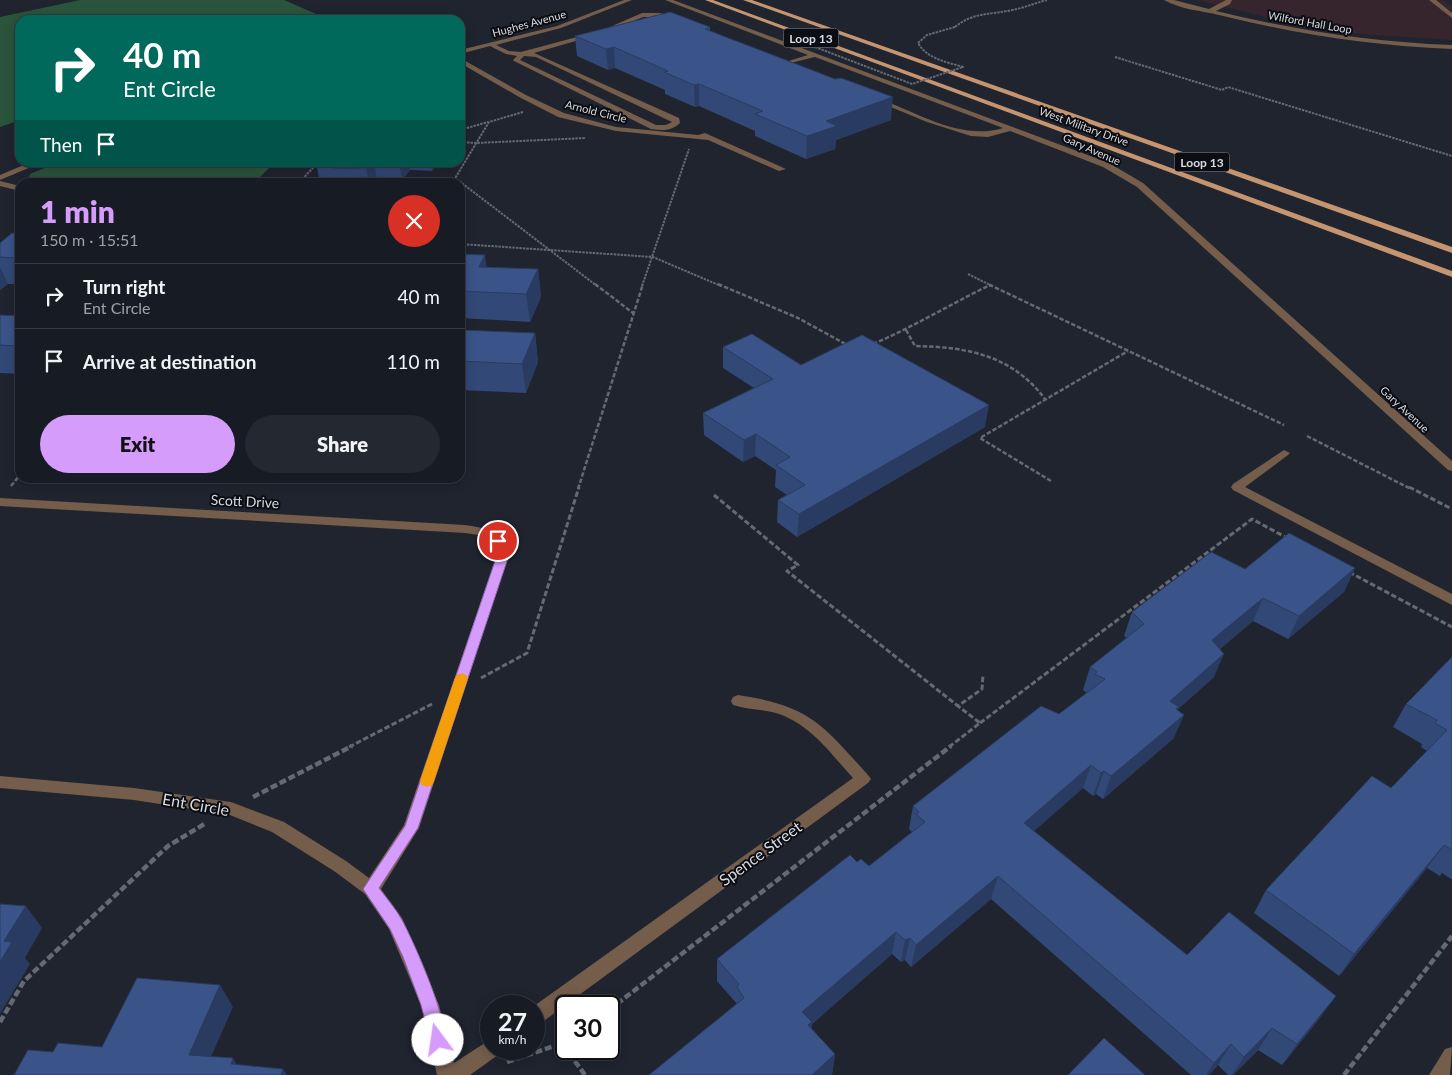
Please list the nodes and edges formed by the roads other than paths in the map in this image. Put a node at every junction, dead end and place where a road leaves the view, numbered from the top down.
1 (629, 0) edge
2 (668, 0) edge
3 (708, 0) edge
4 (746, 0) edge
5 (1167, 0) edge
6 (1229, 0) edge
7 (1432, 0) edge
8 (1210, 11) junction
9 (1452, 16) edge
10 (678, 22) edge
11 (510, 40) junction
12 (490, 44) junction
13 (1452, 47) edge
14 (465, 51) edge
15 (815, 51) junction
16 (523, 54) junction
17 (776, 60) edge
18 (465, 63) edge
19 (784, 64) junction
20 (797, 68) edge
21 (868, 96) edge
22 (673, 126) junction
23 (1011, 128) junction
24 (648, 129) junction
25 (710, 138) junction
26 (27, 167) edge
27 (782, 168) dead end
28 (0, 178) edge
29 (0, 183) edge
30 (15, 188) edge
31 (1452, 250) edge
32 (1452, 274) edge
33 (1284, 453) dead end
34 (1452, 467) edge
35 (0, 502) edge
36 (1452, 600) edge
37 (738, 701) dead end
38 (0, 782) edge
39 (370, 889) junction
40 (545, 1009) edge
41 (1452, 1056) edge
42 (486, 1060) edge
43 (447, 1075) edge
44 (454, 1075) edge
45 (1439, 1075) edge

1 - 11 street, Hughes Avenue
2 - 15 street, Gary Avenue
3 - 32 main road, West Military Drive / Loop 13
4 - 31 main road, West Military Drive / Loop 13
5 - 8 street, Wilford Hall Loop
6 - 8 street
7 - 9 street
8 - 13 street, Wilford Hall Loop
10 - 16 street
11 - 12 street, Hughes Avenue
11 - 16 street
12 - 14 street, Hughes Avenue
12 - 16 street
15 - 19 street
15 - 23 street, Gary Avenue
16 - 22 street
16 - 24 street
17 - 19 street
18 - 24 street, Arnold Circle
19 - 20 street
21 - 23 street
22 - 24 street
22 - 25 street
23 - 34 street, Gary Avenue
24 - 25 street, Arnold Circle
25 - 27 street
26 - 28 street
29 - 30 street
33 - 36 street
35 - 39 street, Scott Drive
37 - 40 street, Spence Street
38 - 39 street, Ent Circle
39 - 43 street, Ent Circle
41 - 45 street
42 - 44 street

